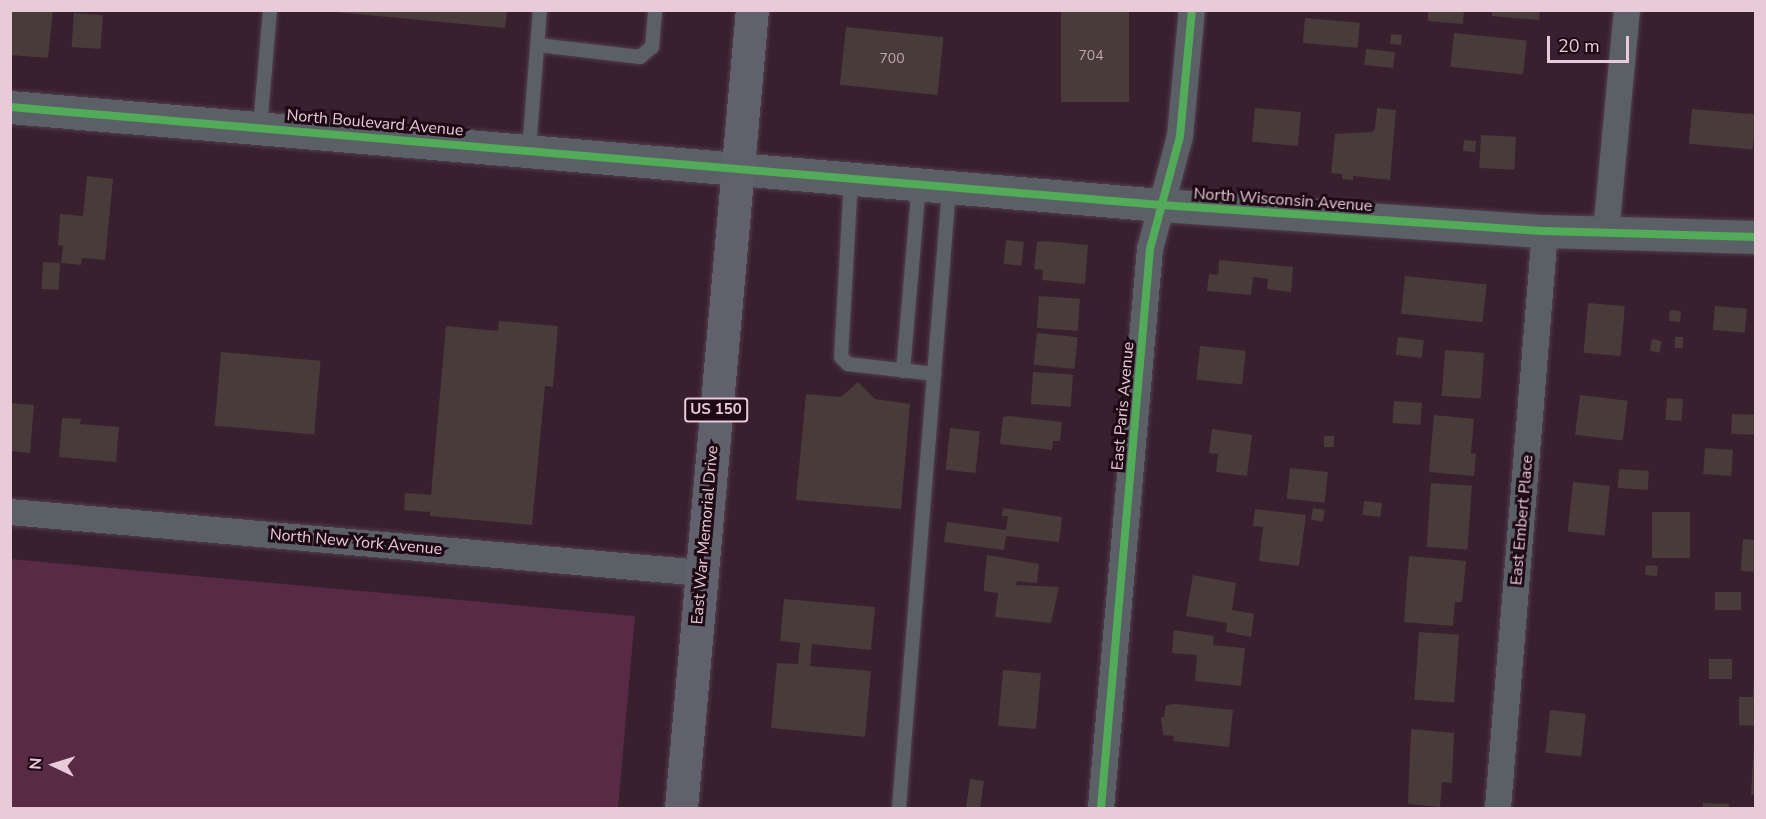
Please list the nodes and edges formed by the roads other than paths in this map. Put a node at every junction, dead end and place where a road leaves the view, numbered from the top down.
1 (270, 10) edge
2 (540, 10) edge
3 (656, 10) edge
4 (752, 10) edge
5 (1192, 10) edge
6 (1627, 10) edge
7 (538, 45) junction
8 (10, 107) edge
9 (260, 128) junction
10 (529, 149) junction
11 (738, 166) junction
12 (852, 179) junction
13 (934, 187) junction
14 (1161, 205) junction
15 (1545, 231) junction
16 (1606, 232) junction
17 (1755, 237) edge
18 (903, 371) junction
19 (934, 374) junction
20 (10, 512) edge
21 (702, 573) junction
22 (681, 808) edge
23 (899, 808) edge
24 (1101, 808) edge
25 (1498, 808) edge

1 - 9 lane
2 - 7 lane
3 - 7 lane
4 - 11 highway, East War Memorial Drive / US 150
5 - 14 street, East Paris Avenue
6 - 16 street
7 - 10 lane
8 - 9 street, North Boulevard Avenue
9 - 10 street, North Boulevard Avenue
10 - 11 street, North Boulevard Avenue
11 - 12 street, North Wisconsin Avenue
11 - 21 highway, East War Memorial Drive / US 150
12 - 13 street, North Wisconsin Avenue
12 - 18 lane
13 - 14 street, North Wisconsin Avenue
13 - 18 lane
13 - 19 lane
14 - 15 street, North Wisconsin Avenue
14 - 24 street, East Paris Avenue
15 - 16 street, North Wisconsin Avenue
15 - 25 street, East Embert Place
16 - 17 street, North Wisconsin Avenue
18 - 19 lane
19 - 23 lane
20 - 21 street, North New York Avenue
21 - 22 highway, East War Memorial Drive / US 150

